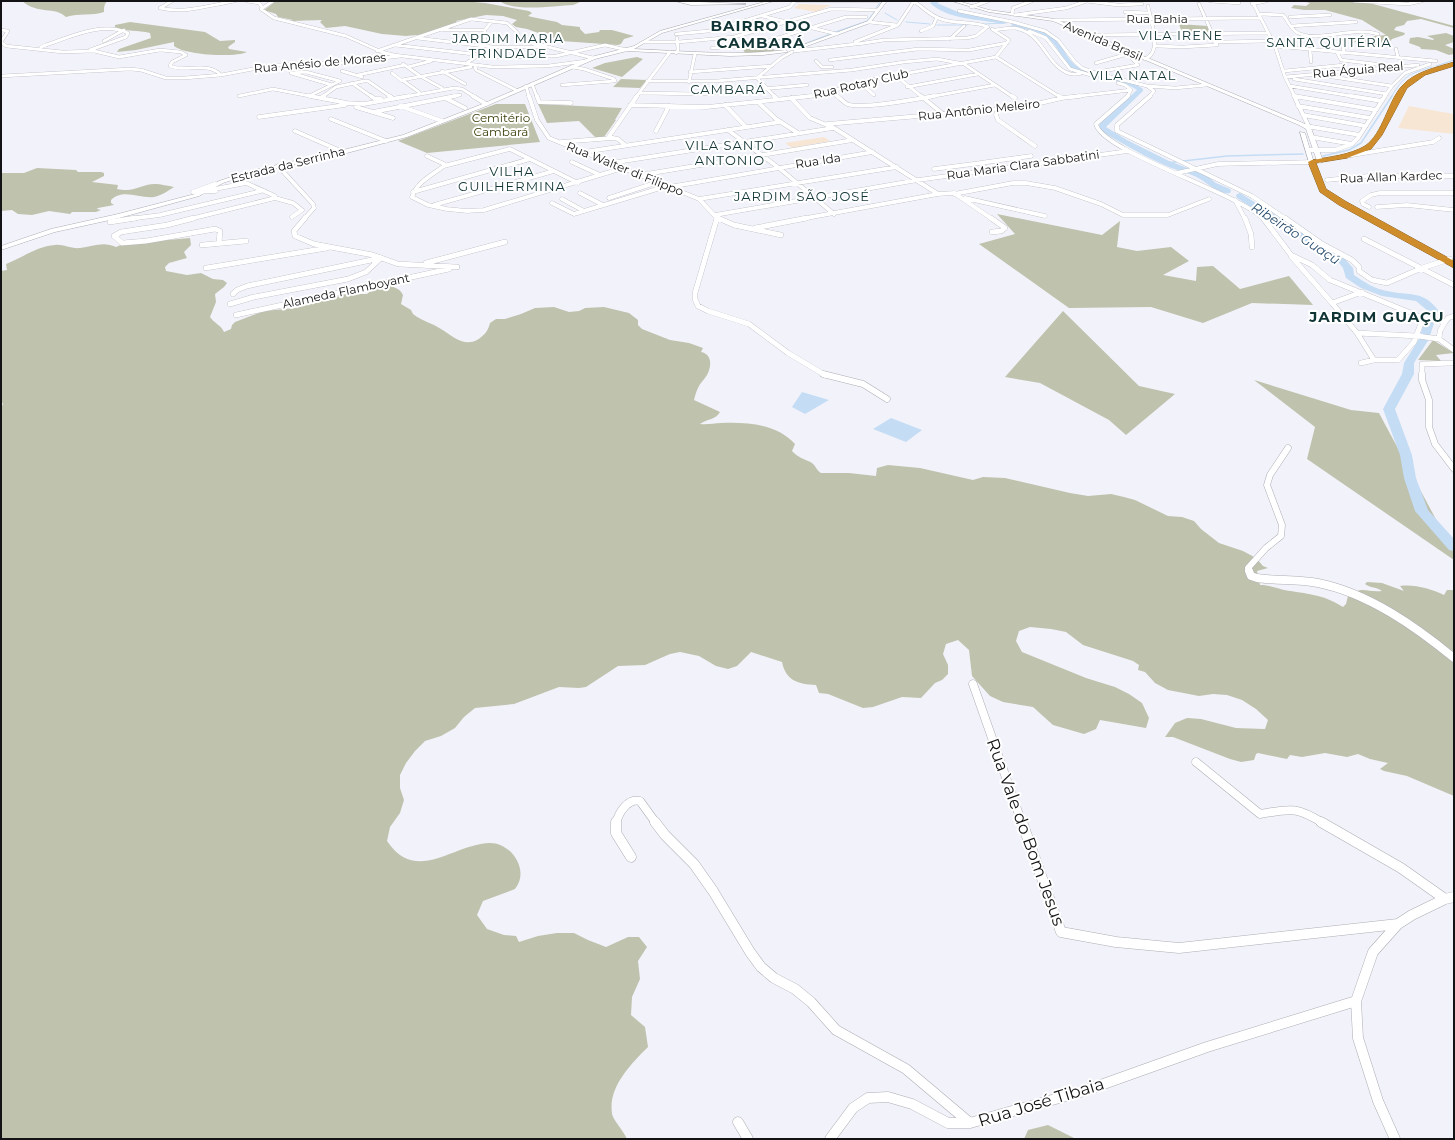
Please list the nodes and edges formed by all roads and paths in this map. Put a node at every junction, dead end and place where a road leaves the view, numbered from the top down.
1 (172, 1) edge
2 (235, 1) edge
3 (247, 1) edge
4 (273, 1) edge
5 (677, 1) edge
6 (772, 1) edge
7 (795, 1) edge
8 (878, 1) edge
9 (884, 1) edge
10 (914, 1) edge
11 (954, 1) edge
12 (988, 1) edge
13 (1032, 1) edge
14 (1087, 1) edge
15 (1210, 1) edge
16 (1266, 1) edge
17 (1354, 1) edge
18 (1422, 1) edge
19 (1198, 2) edge
20 (1252, 2) edge
21 (1239, 3) dead end
22 (1142, 4) dead end
23 (750, 5) junction
24 (1148, 6) dead end
25 (262, 7) junction
26 (971, 7) junction
27 (872, 9) junction
28 (878, 10) junction
29 (959, 11) dead end
30 (1124, 12) dead end
31 (1131, 13) junction
32 (1150, 13) junction
33 (1258, 14) junction
34 (1014, 15) junction
35 (1330, 15) dead end
36 (762, 16) junction
37 (1286, 16) junction
38 (866, 17) junction
39 (937, 17) junction
40 (1206, 18) junction
41 (1260, 18) junction
42 (1134, 19) junction
43 (1151, 19) junction
44 (1054, 20) junction
45 (492, 21) junction
46 (786, 22) junction
47 (869, 22) junction
48 (1013, 22) junction
49 (1356, 22) dead end
50 (1004, 24) junction
51 (898, 25) junction
52 (964, 26) dead end
53 (1291, 26) junction
54 (673, 28) junction
55 (811, 28) junction
56 (990, 29) junction
57 (1, 30) edge
58 (124, 30) junction
59 (440, 30) junction
60 (485, 30) junction
61 (720, 30) junction
62 (921, 31) dead end
63 (830, 32) junction
64 (1212, 33) junction
65 (1268, 33) junction
66 (676, 34) junction
67 (837, 34) junction
68 (1155, 34) junction
69 (1378, 34) dead end
70 (548, 35) dead end
71 (1088, 35) junction
72 (415, 38) junction
73 (727, 38) junction
74 (950, 39) junction
75 (1272, 41) junction
76 (645, 42) junction
77 (678, 42) junction
78 (1342, 42) dead end
79 (856, 43) junction
80 (1007, 43) junction
81 (1216, 43) junction
82 (395, 45) junction
83 (482, 46) junction
84 (539, 46) junction
85 (544, 46) junction
86 (1156, 46) junction
87 (1275, 46) junction
88 (96, 47) junction
89 (712, 48) dead end
90 (1310, 49) junction
91 (1396, 49) dead end
92 (40, 50) junction
93 (88, 50) junction
94 (377, 50) junction
95 (627, 50) junction
96 (790, 51) junction
97 (670, 52) junction
98 (1337, 52) junction
99 (1344, 52) junction
100 (569, 53) junction
101 (676, 53) junction
102 (695, 54) junction
103 (479, 55) junction
104 (1130, 55) junction
105 (401, 56) junction
106 (996, 57) junction
107 (1398, 57) junction
108 (593, 58) junction
109 (1145, 59) junction
110 (437, 60) junction
111 (830, 60) dead end
112 (586, 61) junction
113 (816, 61) dead end
114 (1436, 61) junction
115 (1311, 62) dead end
116 (1096, 63) dead end
117 (1113, 63) dead end
118 (378, 64) dead end
119 (465, 64) junction
120 (964, 64) junction
121 (1454, 64) edge
122 (405, 65) junction
123 (476, 66) junction
124 (772, 66) junction
125 (1344, 66) dead end
126 (500, 67) junction
127 (572, 67) junction
128 (1399, 67) junction
129 (1440, 68) junction
130 (386, 69) junction
131 (843, 70) junction
132 (342, 71) dead end
133 (479, 71) junction
134 (1284, 71) junction
135 (442, 72) junction
136 (690, 72) junction
137 (392, 73) dead end
138 (1095, 73) junction
139 (978, 74) junction
140 (1083, 74) junction
141 (1323, 74) junction
142 (222, 75) junction
143 (358, 75) junction
144 (895, 75) junction
145 (1, 76) edge
146 (420, 76) junction
147 (1286, 77) junction
148 (329, 78) junction
149 (758, 78) junction
150 (318, 81) junction
151 (365, 81) junction
152 (402, 81) junction
153 (648, 81) junction
154 (689, 82) junction
155 (1314, 82) junction
156 (352, 83) junction
157 (860, 83) junction
158 (464, 84) dead end
159 (332, 85) junction
160 (529, 85) junction
161 (807, 85) dead end
162 (995, 85) junction
163 (1207, 85) junction
164 (375, 86) junction
165 (562, 86) dead end
166 (1147, 86) junction
167 (1290, 86) junction
168 (1392, 86) junction
169 (907, 87) junction
170 (442, 88) dead end
171 (360, 89) junction
172 (766, 89) junction
173 (516, 90) junction
174 (1131, 90) junction
175 (383, 91) junction
176 (378, 92) dead end
177 (419, 92) dead end
178 (832, 92) junction
179 (373, 93) dead end
180 (639, 93) junction
181 (368, 94) junction
182 (1387, 94) junction
183 (460, 95) dead end
184 (874, 95) dead end
185 (239, 96) dead end
186 (309, 96) junction
187 (1294, 96) junction
188 (321, 98) junction
189 (445, 98) junction
190 (791, 98) junction
191 (1015, 98) dead end
192 (1062, 98) junction
193 (777, 99) junction
194 (922, 99) junction
195 (1382, 101) junction
196 (758, 102) junction
197 (571, 103) dead end
198 (486, 104) junction
199 (355, 105) junction
200 (630, 105) junction
201 (725, 105) junction
202 (854, 105) junction
203 (400, 106) junction
204 (669, 106) junction
205 (1298, 106) junction
206 (466, 108) dead end
207 (997, 109) junction
208 (850, 110) dead end
209 (1376, 110) junction
210 (373, 112) junction
211 (943, 114) junction
212 (1303, 115) junction
213 (259, 117) dead end
214 (331, 118) dead end
215 (393, 118) dead end
216 (1370, 118) junction
217 (442, 121) junction
218 (780, 122) junction
219 (1301, 123) junction
220 (742, 124) junction
221 (827, 124) junction
222 (1366, 126) junction
223 (746, 127) junction
224 (834, 128) junction
225 (730, 129) junction
226 (295, 131) dead end
227 (656, 131) dead end
228 (798, 133) junction
229 (1360, 135) junction
230 (1311, 137) junction
231 (608, 138) junction
232 (1438, 138) dead end
233 (853, 140) junction
234 (386, 141) junction
235 (745, 142) junction
236 (557, 143) junction
237 (1352, 144) junction
238 (625, 145) junction
239 (1035, 146) dead end
240 (1128, 150) junction
241 (1316, 150) junction
242 (343, 152) junction
243 (584, 152) junction
244 (873, 152) junction
245 (762, 155) junction
246 (427, 156) dead end
247 (1031, 156) dead end
248 (1344, 156) junction
249 (1314, 157) junction
250 (530, 159) junction
251 (572, 162) dead end
252 (611, 163) junction
253 (980, 164) junction
254 (278, 166) junction
255 (444, 166) junction
256 (897, 167) junction
257 (623, 168) junction
258 (779, 168) junction
259 (1194, 168) junction
260 (934, 169) dead end
261 (554, 171) junction
262 (988, 171) junction
263 (1177, 173) junction
264 (600, 175) junction
265 (639, 175) junction
266 (1454, 176) edge
267 (918, 180) junction
268 (1327, 180) junction
269 (221, 182) junction
270 (658, 182) junction
271 (578, 183) junction
272 (796, 183) junction
273 (252, 186) junction
274 (668, 186) junction
275 (211, 188) junction
276 (261, 191) junction
277 (413, 192) junction
278 (202, 193) junction
279 (580, 193) dead end
280 (1454, 193) edge
281 (938, 194) junction
282 (954, 194) junction
283 (961, 197) junction
284 (275, 198) junction
285 (609, 198) dead end
286 (815, 198) junction
287 (562, 199) dead end
288 (699, 199) junction
289 (1209, 199) dead end
290 (1234, 200) junction
291 (552, 203) dead end
292 (603, 205) junction
293 (434, 206) junction
294 (1369, 209) junction
295 (1454, 210) edge
296 (584, 211) junction
297 (834, 214) junction
298 (716, 216) junction
299 (1045, 216) dead end
300 (292, 217) dead end
301 (110, 222) dead end
302 (749, 229) junction
303 (992, 232) dead end
304 (781, 235) dead end
305 (1364, 239) dead end
306 (246, 241) dead end
307 (505, 242) dead end
308 (220, 243) junction
309 (202, 245) dead end
310 (331, 247) junction
311 (1252, 247) dead end
312 (1, 248) edge
313 (1291, 255) junction
314 (381, 258) junction
315 (1450, 261) edge
316 (418, 264) junction
317 (206, 268) dead end
318 (1422, 268) junction
319 (1454, 285) edge
320 (1362, 292) junction
321 (233, 294) dead end
322 (1332, 302) junction
323 (230, 304) dead end
324 (236, 315) dead end
325 (1454, 316) edge
326 (1426, 318) junction
327 (1445, 322) junction
328 (1357, 333) junction
329 (1420, 336) junction
330 (1439, 339) junction
331 (1454, 350) edge
332 (1374, 360) junction
333 (1362, 363) dead end
334 (1454, 363) edge
335 (886, 399) dead end
336 (1288, 448) dead end
337 (1454, 469) edge
338 (1454, 658) edge
339 (973, 684) dead end
340 (1196, 762) dead end
341 (631, 857) dead end
342 (1450, 898) edge
343 (1398, 924) junction
344 (1356, 1001) junction
345 (738, 1122) dead end
346 (970, 1123) junction
347 (748, 1139) edge
348 (830, 1139) edge
349 (1395, 1139) edge

1 - 2 street
3 - 25 street
4 - 25 street
5 - 23 street
6 - 23 street
7 - 8 street
7 - 36 street
8 - 27 street
9 - 28 street
10 - 39 street
10 - 51 street
11 - 26 street, Avenida Brasil
12 - 26 street
13 - 34 street
14 - 22 street
14 - 34 street
15 - 21 street
16 - 20 street
17 - 18 street
19 - 40 street
20 - 33 street
23 - 54 street
24 - 32 street
25 - 94 street
26 - 34 street, Avenida Brasil
27 - 28 street
27 - 38 street
27 - 46 street
28 - 47 street
29 - 48 street
30 - 31 street
31 - 32 street
31 - 42 street
32 - 43 street
33 - 37 street
33 - 41 street
34 - 44 street, Avenida Brasil
35 - 37 street
36 - 46 street
36 - 61 street
37 - 53 street
38 - 55 street
38 - 63 street
39 - 56 street
39 - 62 street
40 - 41 street, Rua Bahia
40 - 43 street, Rua Bahia
40 - 64 street
41 - 65 street
42 - 43 street, Rua Bahia
42 - 44 street, Rua Bahia
43 - 68 street
44 - 71 street, Avenida Brasil
45 - 59 street
45 - 60 street
45 - 84 street
46 - 55 street
46 - 73 street
47 - 51 street
47 - 67 street
48 - 50 street
48 - 138 street
49 - 53 street
50 - 56 street
50 - 140 street
51 - 79 street
52 - 74 street
53 - 69 street
54 - 66 street
54 - 76 street
55 - 63 street
55 - 89 street
56 - 74 street
56 - 80 street
56 - 140 street
57 - 92 street
58 - 88 street
58 - 88 street
58 - 92 street
59 - 60 street
59 - 72 street
60 - 83 street
61 - 66 street
61 - 73 street
63 - 67 street
63 - 96 street
64 - 65 street
64 - 68 street
64 - 81 street
65 - 75 street
66 - 77 street
67 - 96 street
68 - 71 street
68 - 86 street
70 - 85 street
71 - 104 street, Avenida Brasil
72 - 82 street
72 - 83 street
73 - 77 street
74 - 79 street
75 - 81 street
75 - 87 street
76 - 77 street
76 - 95 street
77 - 101 street
78 - 99 street
79 - 96 street
80 - 106 street
80 - 111 street
81 - 86 street
82 - 94 street
82 - 103 street
83 - 84 street
83 - 103 street
84 - 85 street
85 - 100 street
86 - 109 street
87 - 90 street
87 - 134 street
88 - 93 street
90 - 98 street
90 - 115 street
91 - 107 street
92 - 93 street
93 - 142 street
94 - 105 street
95 - 97 street
95 - 100 street
95 - 108 street, Estrada da Serrinha
96 - 102 street
96 - 124 street
97 - 101 street
97 - 153 street
98 - 99 street
98 - 128 street
99 - 107 street
100 - 103 street
100 - 108 street
101 - 102 street
102 - 136 street
103 - 119 street
104 - 109 street, Avenida Brasil
104 - 116 street
104 - 117 street
104 - 138 street
105 - 110 street
105 - 142 street, Rua Anésio de Moraes
106 - 120 street, Rua Rotary Club
106 - 192 street
107 - 114 street
108 - 112 street, Estrada da Serrinha
109 - 163 street, Avenida Brasil
110 - 119 street
110 - 122 street
112 - 126 street
112 - 127 street, Estrada da Serrinha
113 - 131 street
114 - 128 street, Rua Águia Real
114 - 129 highway
114 - 168 street
118 - 130 street
119 - 123 street
120 - 131 street
120 - 139 street
120 - 144 street, Rua Rotary Club
121 - 129 highway
122 - 130 street
122 - 146 street
123 - 126 street
123 - 133 street
123 - 135 street
124 - 136 street
124 - 149 street
125 - 134 street
126 - 133 street
127 - 160 street, Estrada da Serrinha
127 - 165 street
128 - 141 street, Rua Águia Real
129 - 248 highway
130 - 143 street
131 - 149 street
132 - 143 street
133 - 173 street
134 - 147 street
135 - 146 street
135 - 158 street
136 - 154 street
137 - 152 street
138 - 166 street
139 - 162 street
139 - 169 street
140 - 174 street
141 - 147 street, Rua Águia Real
141 - 155 street
141 - 168 street
142 - 145 street, Rua Anésio de Moraes
143 - 151 street
144 - 157 street, Rua Rotary Club
144 - 169 street
146 - 152 street
146 - 170 street
147 - 155 street
147 - 167 street
148 - 150 street
148 - 150 street
148 - 159 street
149 - 154 street
149 - 172 street
150 - 159 street
151 - 156 street
151 - 164 street
152 - 177 street
153 - 154 street
153 - 180 street
155 - 182 street
156 - 171 street
156 - 188 street
157 - 178 street, Rua Rotary Club
157 - 184 street
159 - 186 street
160 - 173 street, Estrada da Serrinha
160 - 197 street
160 - 236 street, Rua Walter di Filippo
161 - 172 street
162 - 191 street
162 - 194 street
163 - 166 street
163 - 219 street, Avenida Brasil
164 - 171 street
164 - 175 street
166 - 259 street
167 - 187 street
167 - 195 street
168 - 182 street
169 - 194 street
171 - 181 street
172 - 180 street
172 - 193 street
173 - 198 street, Estrada da Serrinha
174 - 192 street, Rua Antônio Meleiro
174 - 240 street
175 - 176 street
175 - 181 street
178 - 190 street, Rua Rotary Club
178 - 202 street
179 - 181 street
180 - 200 street
182 - 195 street
183 - 189 street
185 - 186 street
186 - 188 street
187 - 205 street
187 - 209 street
188 - 199 street
189 - 203 street
189 - 206 street
190 - 193 street, Rua Rotary Club
190 - 221 street
192 - 207 street, Rua Antônio Meleiro
193 - 196 street, Rua Rotary Club
194 - 202 street
194 - 211 street
195 - 209 street
196 - 201 street, Rua Rotary Club
196 - 218 street
198 - 199 street
198 - 217 street, Estrada da Serrinha
199 - 210 street
199 - 213 street
200 - 204 street, Rua Rotary Club
200 - 231 street
201 - 204 street, Rua Rotary Club
201 - 220 street
202 - 208 street
203 - 210 street
203 - 217 street
204 - 227 street
205 - 212 street
205 - 216 street
207 - 211 street, Rua Antônio Meleiro
207 - 239 street
209 - 216 street
210 - 215 street
211 - 221 street, Rua Antônio Meleiro
212 - 219 street
212 - 222 street
214 - 234 street
216 - 222 street
217 - 234 street, Estrada da Serrinha
218 - 223 street
218 - 228 street
219 - 229 street
219 - 230 street
219 - 249 street
220 - 223 street
220 - 225 street
221 - 224 street
222 - 229 street
223 - 225 street
224 - 228 street
224 - 233 street
225 - 235 street
225 - 238 street
226 - 242 street
228 - 235 street
229 - 237 street
230 - 237 street
230 - 241 street
231 - 236 street
231 - 238 street
232 - 248 street
233 - 244 street
233 - 245 street
234 - 242 street, Estrada da Serrinha
235 - 245 street
235 - 252 street
236 - 243 street, Rua Walter di Filippo
237 - 241 street
238 - 243 street
240 - 262 street, Rua Maria Clara Sabbatini
240 - 263 street
241 - 249 street
242 - 254 street, Estrada da Serrinha
243 - 252 street, Rua Walter di Filippo
244 - 256 street
244 - 258 street, Rua Ida
245 - 258 street
245 - 265 street
246 - 255 street
247 - 253 street
248 - 249 highway
249 - 259 street
249 - 268 highway
249 - 294 highway
250 - 255 street
250 - 261 street
250 - 277 street
251 - 264 street
252 - 257 street, Rua Walter di Filippo
253 - 260 street
253 - 262 street
254 - 269 street, Estrada da Serrinha
254 - 310 street
255 - 277 street
256 - 267 street
256 - 272 street
257 - 264 street
257 - 265 street, Rua Walter di Filippo
258 - 272 street
258 - 274 street, Rua Ida
259 - 263 street
259 - 318 street
261 - 271 street
261 - 293 street
262 - 267 street, Rua Maria Clara Sabbatini
263 - 290 street
264 - 271 street
265 - 270 street, Rua Walter di Filippo
266 - 268 street, Rua Allan Kardec
267 - 281 street
267 - 286 street, Rua Maria Clara Sabbatini
268 - 294 highway
269 - 275 street, Estrada da Serrinha
269 - 278 street
270 - 274 street, Rua Walter di Filippo
270 - 285 street
271 - 293 street
272 - 286 street
272 - 288 street
273 - 275 street
273 - 276 street
273 - 278 street
274 - 288 street, Rua Walter di Filippo
274 - 292 street, Rua Ida
275 - 278 street, Estrada da Serrinha
276 - 284 street
276 - 301 street
277 - 293 street
278 - 312 street, Estrada da Serrinha
279 - 292 street
280 - 294 street
281 - 282 street
281 - 297 street
282 - 283 street
282 - 289 street
283 - 299 street
283 - 303 street
284 - 300 street
284 - 308 street
286 - 297 street
286 - 298 street, Rua Maria Clara Sabbatini
287 - 296 street
288 - 298 street, Rua Walter di Filippo
290 - 311 street
290 - 313 street
291 - 296 street, Rua Ida
292 - 296 street, Rua Ida
294 - 295 street
294 - 315 highway
297 - 302 street
298 - 302 street, Rua Walter di Filippo
298 - 335 street
302 - 304 street, Rua Walter di Filippo
305 - 318 street
306 - 308 street
307 - 316 street
308 - 309 street
310 - 314 street
310 - 317 street
313 - 320 street
313 - 322 street
314 - 316 street
314 - 321 street
314 - 323 street
315 - 318 street
316 - 324 street, Alameda Flamboyant
318 - 319 street
320 - 322 street
320 - 326 street
322 - 328 street
325 - 327 street
326 - 327 street
326 - 329 street
327 - 330 street
328 - 329 street
328 - 332 street
329 - 330 street
329 - 332 street
330 - 331 street
332 - 333 street
334 - 337 street
336 - 338 street
339 - 343 street, Rua Vale do Bom Jesus
340 - 342 street
341 - 346 street, Rua José Tibaia
342 - 343 street
343 - 344 street
344 - 346 street, Rua José Tibaia
344 - 349 street
345 - 347 street
346 - 348 street

